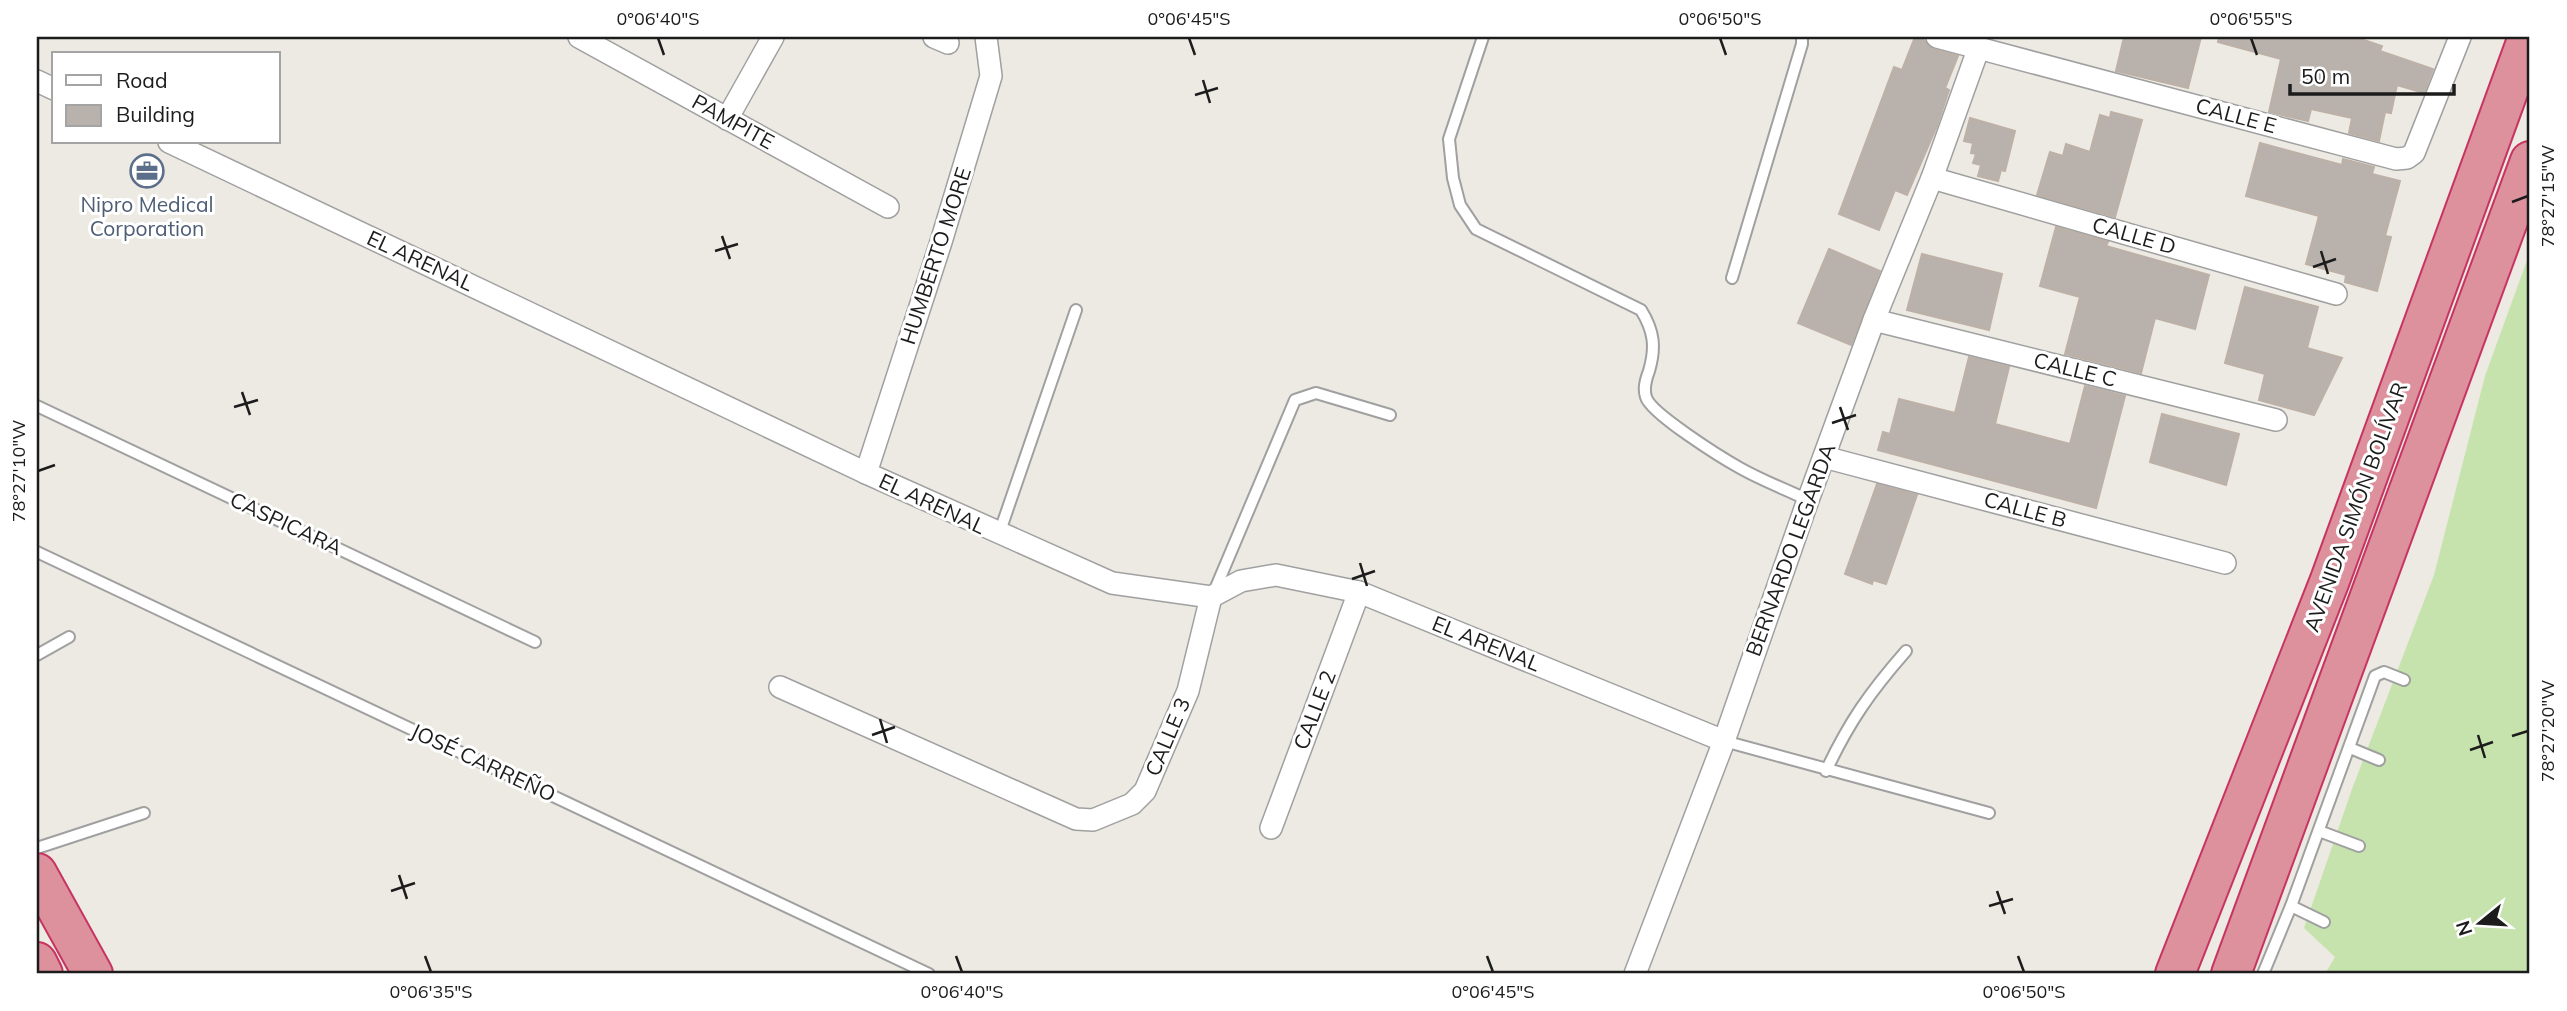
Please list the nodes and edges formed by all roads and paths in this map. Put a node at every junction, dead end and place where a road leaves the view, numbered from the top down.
1 (773, 37) edge
2 (986, 37) edge
3 (1483, 37) edge
4 (1802, 37) edge
5 (1937, 37) edge
6 (2460, 37) edge
7 (2528, 37) edge
8 (586, 38) edge
9 (1979, 47) junction
10 (727, 119) junction
11 (173, 144) edge
12 (2530, 161) edge
13 (1932, 178) junction
14 (888, 207) dead end
15 (1732, 278) dead end
16 (2336, 294) dead end
17 (1076, 310) dead end
18 (1874, 320) junction
19 (37, 406) edge
20 (1390, 415) dead end
21 (2276, 421) dead end
22 (1824, 457) junction
23 (866, 473) junction
24 (1808, 499) junction
25 (999, 534) junction
26 (37, 552) edge
27 (2225, 563) dead end
28 (1359, 592) junction
29 (1211, 597) junction
30 (69, 637) dead end
31 (535, 642) dead end
32 (1906, 651) dead end
33 (37, 655) edge
34 (2404, 680) dead end
35 (780, 687) dead end
36 (1724, 741) junction
37 (2350, 748) junction
38 (2379, 760) dead end
39 (1826, 771) junction
40 (144, 813) dead end
41 (1989, 813) dead end
42 (1271, 828) dead end
43 (2319, 831) junction
44 (2359, 846) dead end
45 (37, 848) edge
46 (37, 873) edge
47 (2291, 906) junction
48 (2324, 922) dead end
49 (37, 962) edge
50 (43, 974) edge
51 (93, 974) edge
52 (929, 974) edge
53 (1635, 974) edge
54 (2175, 974) edge
55 (2231, 974) edge
56 (2263, 974) edge

1 - 10 street
2 - 23 street, HUMBERTO MORE
3 - 24 lane
4 - 15 lane
5 - 9 street, CALLE E
6 - 9 street, CALLE E
7 - 54 highway, AVENIDA SIMÓN BOLÍVAR
8 - 10 street, PAMPITE
9 - 13 street, BERNARDO LEGARDA
10 - 14 street, PAMPITE
11 - 23 street, EL ARENAL
12 - 55 highway
13 - 16 street, CALLE D
13 - 18 street, BERNARDO LEGARDA
17 - 25 lane
18 - 21 street, CALLE C
18 - 22 street, BERNARDO LEGARDA
19 - 31 lane, CASPICARA
20 - 29 lane, CALLE 3
22 - 24 street, BERNARDO LEGARDA
22 - 27 street, CALLE B
23 - 25 street, EL ARENAL
24 - 36 street, BERNARDO LEGARDA
25 - 29 street, EL ARENAL
26 - 52 lane, JOSÉ CARREÑO
28 - 29 street, EL ARENAL
28 - 36 street, EL ARENAL
28 - 42 street, CALLE 2
29 - 35 street, CALLE 3
30 - 33 lane
32 - 39 lane
34 - 37 lane
36 - 39 lane
36 - 53 street, BERNARDO LEGARDA
37 - 38 lane
37 - 43 lane
39 - 41 lane
40 - 45 lane
43 - 44 lane
43 - 47 lane
46 - 51 highway
47 - 48 lane
47 - 56 lane
49 - 50 highway

